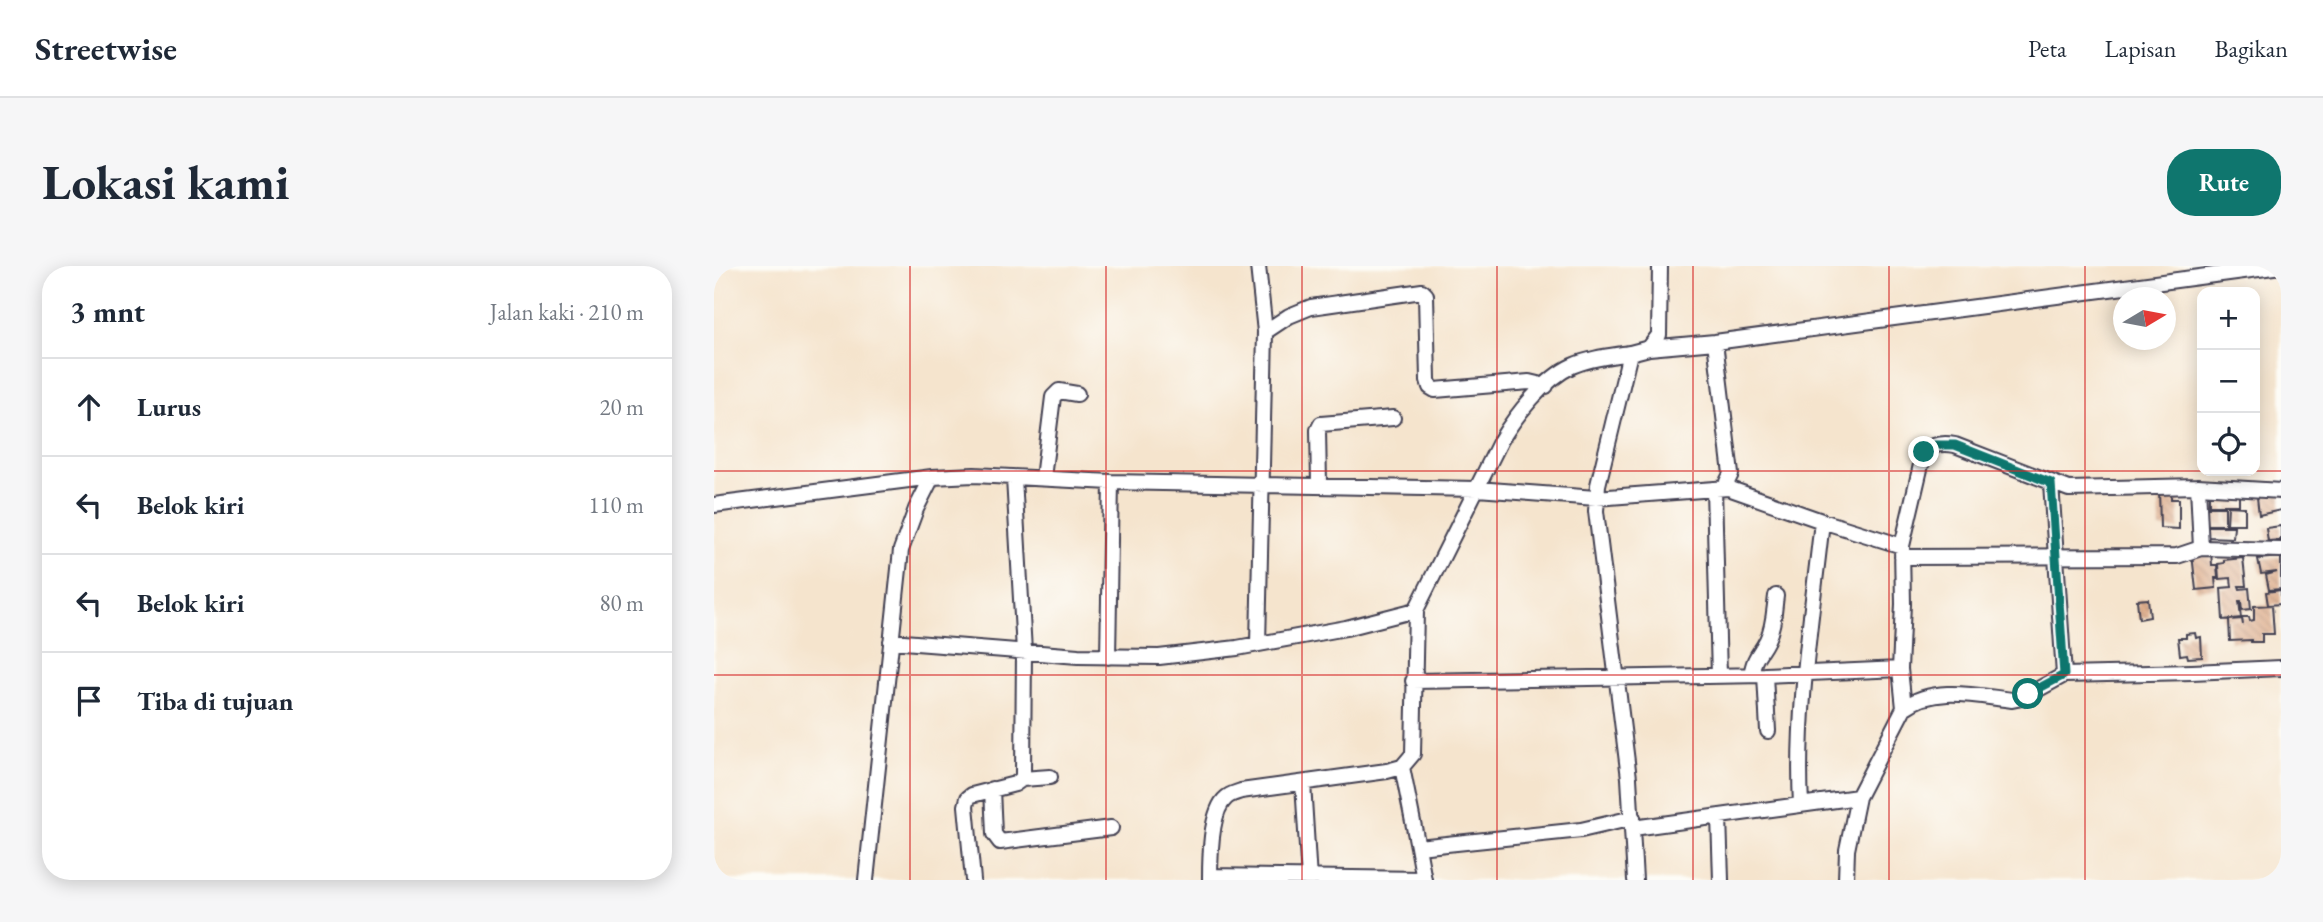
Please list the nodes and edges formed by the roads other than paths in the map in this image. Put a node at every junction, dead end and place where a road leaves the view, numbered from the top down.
1 (1258, 266) edge
2 (1660, 266) edge
3 (2281, 266) edge
4 (1265, 332) junction
5 (1659, 335) junction
6 (1715, 342) junction
7 (1670, 346) junction
8 (1649, 348) junction
9 (1630, 353) junction
10 (1546, 386) junction
11 (1077, 394) dead end
12 (1393, 418) dead end
13 (932, 477) junction
14 (1014, 478) junction
15 (1043, 478) junction
16 (1111, 482) junction
17 (1263, 483) junction
18 (2051, 483) junction
19 (1320, 484) junction
20 (2198, 486) junction
21 (1478, 489) junction
22 (1721, 489) junction
23 (2281, 491) edge
24 (1596, 498) junction
25 (714, 505) edge
26 (1822, 521) junction
27 (2201, 548) junction
28 (2281, 550) edge
29 (1902, 551) junction
30 (2057, 556) junction
31 (1776, 596) dead end
32 (1416, 610) junction
33 (891, 641) junction
34 (1258, 644) junction
35 (1024, 651) junction
36 (1108, 657) junction
37 (2281, 668) edge
38 (1900, 669) junction
39 (1806, 674) junction
40 (1758, 675) junction
41 (2064, 675) junction
42 (1719, 676) junction
43 (1617, 678) junction
44 (1413, 681) junction
45 (1903, 708) junction
46 (1768, 731) dead end
47 (1402, 767) junction
48 (1050, 777) dead end
49 (1022, 779) junction
50 (1303, 783) junction
51 (992, 789) junction
52 (1858, 797) junction
53 (1801, 804) junction
54 (1719, 816) junction
55 (1633, 823) junction
56 (1111, 828) dead end
57 (1418, 847) junction
58 (1210, 878) edge
59 (1309, 878) edge
60 (866, 880) edge
61 (973, 880) edge
62 (1424, 880) edge
63 (1635, 880) edge
64 (1721, 880) edge
65 (1846, 880) edge

1 - 4 street
2 - 5 street
3 - 6 street
4 - 10 street
4 - 17 street
5 - 7 street
5 - 8 street
6 - 7 street
6 - 22 street
7 - 8 street
8 - 9 street
9 - 10 street
9 - 24 street
10 - 21 street
11 - 15 street
12 - 19 street
13 - 14 street
13 - 25 street
13 - 33 street
14 - 15 street
14 - 35 street
15 - 16 street
16 - 17 street
16 - 36 street
17 - 19 street
17 - 34 street
18 - 20 street
18 - 29 street
18 - 30 street
19 - 21 street
20 - 23 street
20 - 27 street
21 - 24 street
21 - 32 street
22 - 24 street
22 - 26 street
22 - 42 street
24 - 43 street
26 - 29 street
26 - 39 street
27 - 28 street
27 - 30 street
29 - 30 street
29 - 38 street
30 - 41 street
31 - 40 street
32 - 34 street
32 - 44 street
33 - 35 street
33 - 60 street
34 - 36 street
35 - 36 street
35 - 49 street
37 - 41 street
38 - 39 street
38 - 45 street
39 - 40 street
39 - 53 street
40 - 42 street
40 - 46 street
41 - 45 street
42 - 43 street
43 - 44 street
43 - 55 street
44 - 47 street
45 - 52 street
47 - 50 street
47 - 57 street
48 - 49 street
49 - 51 street
50 - 58 street
50 - 59 street
51 - 56 street
51 - 61 street
52 - 53 street
52 - 65 street
53 - 54 street
54 - 55 street
54 - 64 street
55 - 57 street
55 - 63 street
57 - 62 street
58 - 59 street
59 - 62 street

